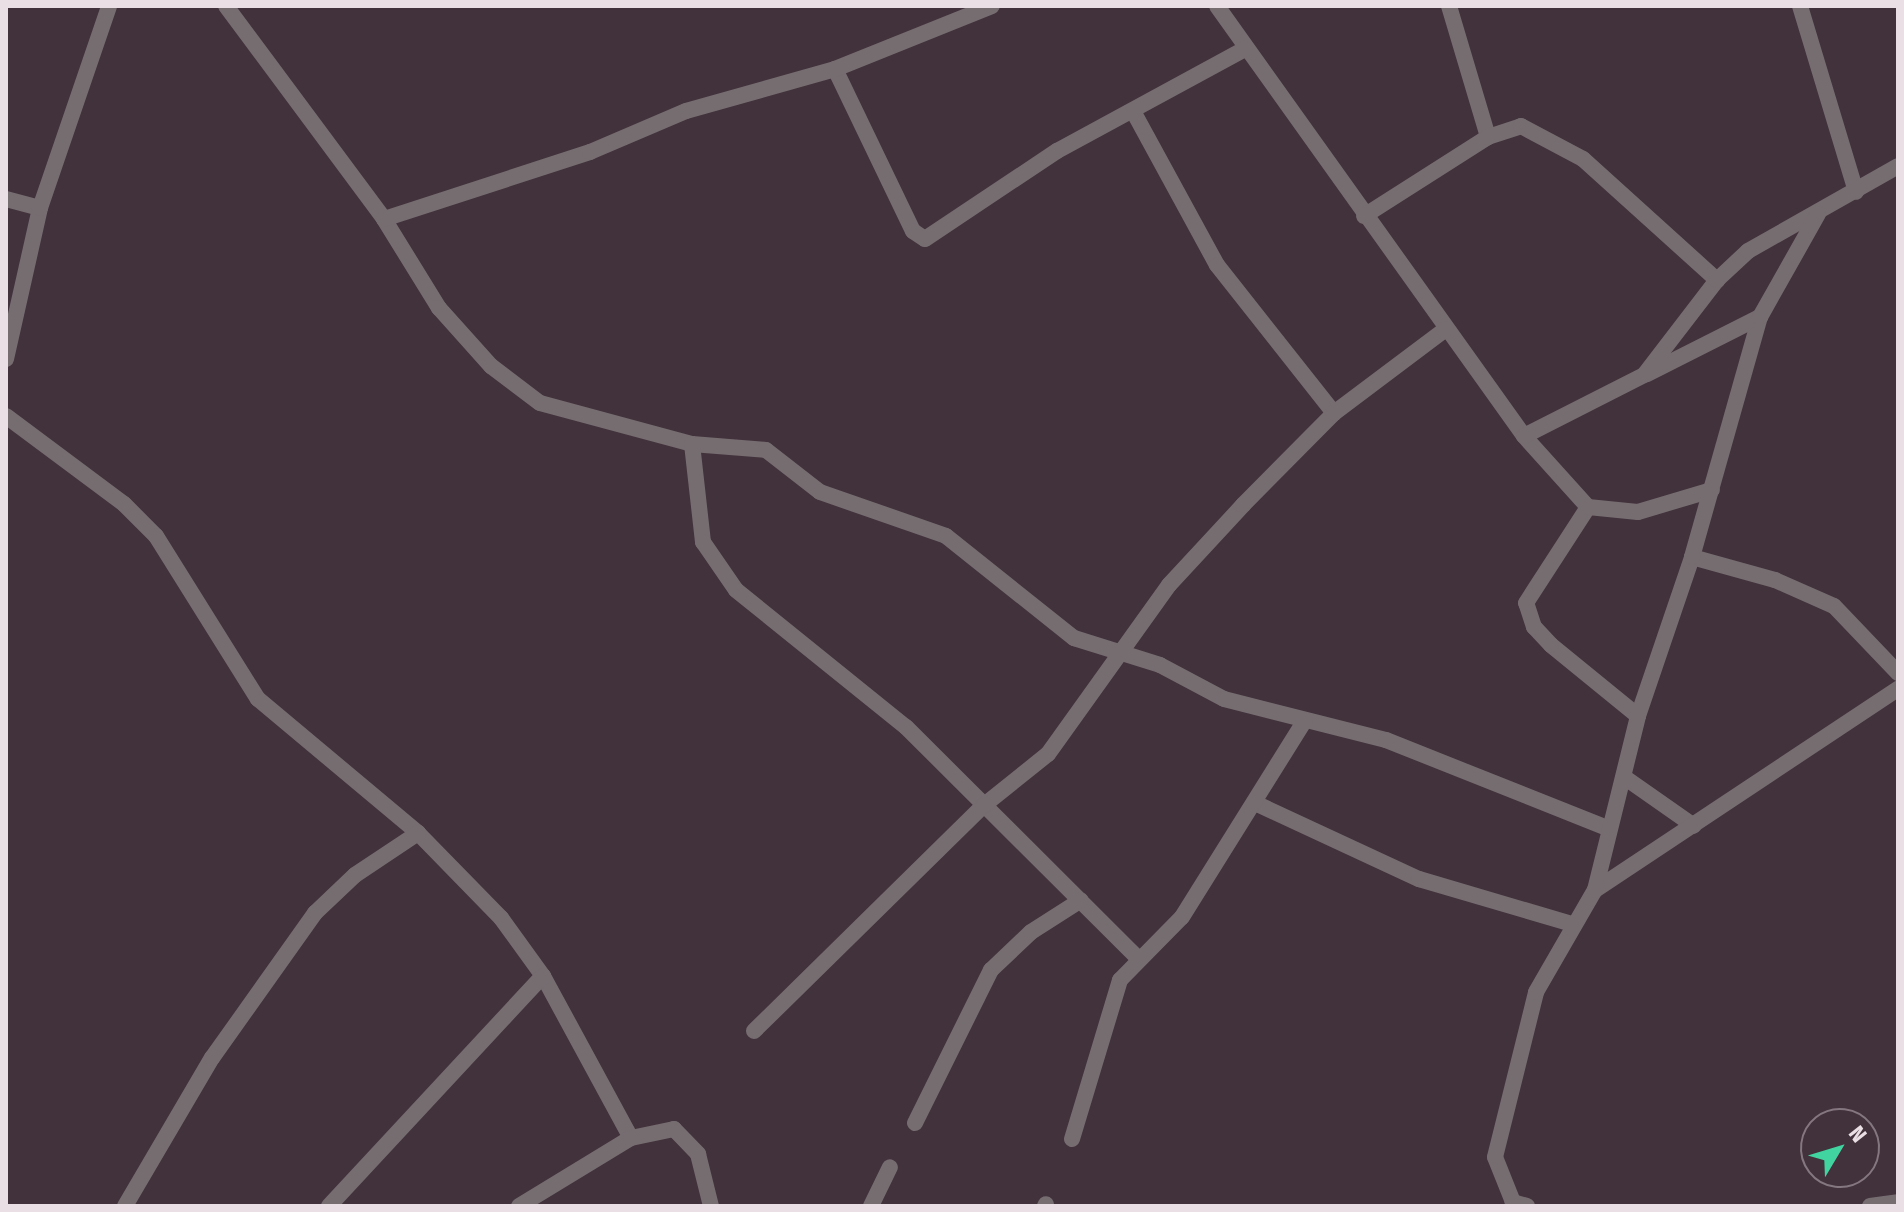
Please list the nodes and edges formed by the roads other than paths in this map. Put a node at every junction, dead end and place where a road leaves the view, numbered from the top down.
1 (109, 6) edge
2 (226, 6) edge
3 (992, 6) edge
4 (1217, 6) edge
5 (1449, 6) edge
6 (1800, 6) edge
7 (956, 13) edge
8 (1245, 49) junction
9 (835, 69) junction
10 (1133, 111) junction
11 (1488, 137) junction
12 (1898, 166) edge
13 (1856, 192) junction
14 (6, 199) edge
15 (40, 208) junction
16 (1818, 214) junction
17 (1364, 216) junction
18 (384, 219) junction
19 (1717, 280) junction
20 (1760, 317) junction
21 (1446, 329) junction
22 (6, 359) edge
23 (1644, 375) junction
24 (1334, 413) junction
25 (6, 416) edge
26 (1524, 436) junction
27 (692, 444) junction
28 (1712, 490) junction
29 (1588, 507) junction
30 (1692, 557) junction
31 (1121, 655) junction
32 (1898, 673) edge
33 (1898, 689) edge
34 (1638, 716) junction
35 (1305, 720) junction
36 (1624, 777) junction
37 (1255, 803) junction
38 (983, 806) junction
39 (1694, 826) junction
40 (1607, 828) junction
41 (418, 833) junction
42 (1595, 890) junction
43 (1081, 900) junction
44 (1572, 924) junction
45 (1138, 958) junction
46 (543, 976) junction
47 (754, 1031) dead end
48 (915, 1123) dead end
49 (631, 1138) junction
50 (1072, 1139) dead end
51 (890, 1167) dead end
52 (1898, 1202) edge
53 (1517, 1205) edge
54 (125, 1206) edge
55 (329, 1206) edge
56 (519, 1206) edge
57 (711, 1206) edge
58 (871, 1206) edge
59 (1870, 1206) edge

1 - 15 street
2 - 18 street
3 - 7 street
4 - 8 street
5 - 11 street
6 - 13 street
7 - 9 street
8 - 10 street
8 - 17 street
9 - 10 street
9 - 18 street
10 - 24 street
11 - 17 street
11 - 19 street
12 - 13 street
13 - 16 street
14 - 15 street
15 - 22 street
16 - 19 street
16 - 20 street
17 - 21 street
18 - 27 street
19 - 23 street
20 - 23 street
20 - 28 street
21 - 24 street
21 - 26 street
23 - 26 street
24 - 31 street
25 - 41 street
26 - 29 street
27 - 31 street
27 - 38 street
28 - 29 street
28 - 30 street
29 - 34 street
30 - 32 street
30 - 34 street
31 - 35 street
31 - 38 street
33 - 39 street
34 - 36 street
35 - 37 street
35 - 40 street
36 - 39 street
36 - 40 street
37 - 44 street
37 - 45 street
38 - 43 street
38 - 47 street
39 - 42 street
40 - 42 street
41 - 46 street
41 - 54 street
42 - 44 street
43 - 45 street
43 - 48 street
44 - 53 street
45 - 50 street
46 - 49 street
46 - 55 street
49 - 56 street
49 - 57 street
51 - 58 street
52 - 59 street

